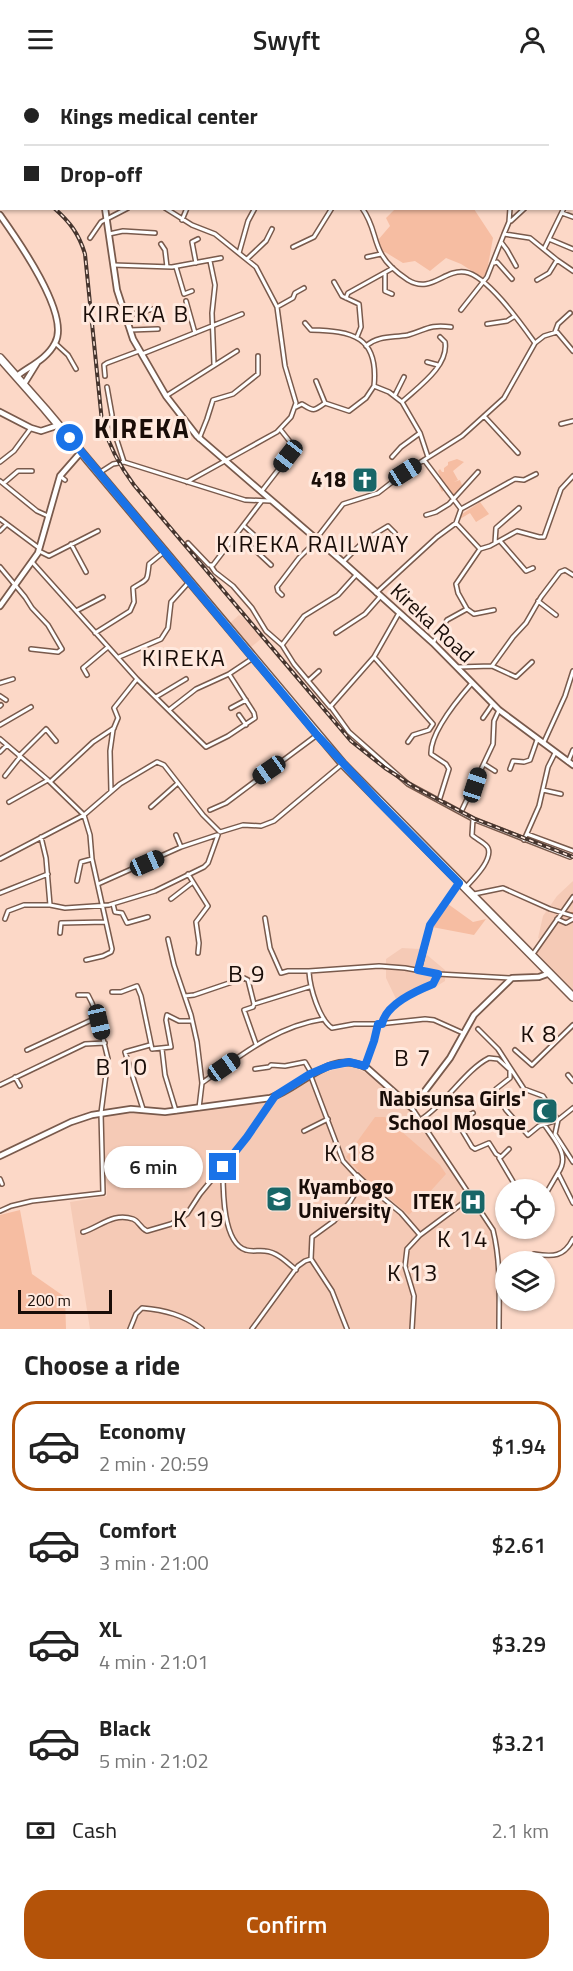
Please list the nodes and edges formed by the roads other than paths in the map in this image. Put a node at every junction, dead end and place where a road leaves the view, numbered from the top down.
1 (105, 210) edge
2 (124, 210) edge
3 (168, 210) edge
4 (186, 210) edge
5 (254, 210) edge
6 (331, 210) edge
7 (363, 210) edge
8 (510, 210) edge
9 (523, 210) edge
10 (563, 210) edge
11 (562, 213) junction
12 (0, 215) edge
13 (573, 217) edge
14 (106, 220) junction
15 (182, 220) junction
16 (509, 222) junction
17 (272, 229) dead end
18 (155, 233) dead end
19 (108, 234) junction
20 (504, 234) junction
21 (90, 238) dead end
22 (549, 239) junction
23 (198, 240) dead end
24 (501, 242) junction
25 (161, 244) dead end
26 (293, 247) dead end
27 (544, 249) junction
28 (573, 249) edge
29 (239, 253) junction
30 (381, 254) junction
31 (367, 257) dead end
32 (221, 258) dead end
33 (247, 259) junction
34 (557, 260) junction
35 (210, 261) junction
36 (196, 263) junction
37 (494, 263) junction
38 (112, 265) junction
39 (516, 266) dead end
40 (167, 267) junction
41 (176, 267) junction
42 (393, 268) junction
43 (573, 271) edge
44 (385, 274) junction
45 (512, 279) dead end
46 (537, 280) dead end
47 (333, 282) dead end
48 (483, 283) junction
49 (304, 288) dead end
50 (192, 291) dead end
51 (392, 294) dead end
52 (346, 298) junction
53 (186, 301) dead end
54 (277, 307) junction
55 (153, 309) dead end
56 (461, 310) dead end
57 (242, 314) dead end
58 (570, 314) dead end
59 (125, 316) junction
60 (515, 316) junction
61 (305, 323) dead end
62 (487, 324) dead end
63 (451, 327) dead end
64 (212, 328) junction
65 (158, 329) dead end
66 (130, 330) junction
67 (555, 332) junction
68 (195, 333) junction
69 (357, 337) junction
70 (440, 337) dead end
71 (535, 342) junction
72 (55, 343) junction
73 (366, 346) junction
74 (237, 351) dead end
75 (573, 351) edge
76 (140, 353) junction
77 (258, 356) dead end
78 (0, 358) edge
79 (427, 362) dead end
80 (37, 363) junction
81 (214, 364) junction
82 (438, 365) junction
83 (76, 369) dead end
84 (17, 376) junction
85 (105, 376) dead end
86 (404, 377) dead end
87 (316, 381) dead end
88 (24, 384) junction
89 (374, 386) junction
90 (107, 387) dead end
91 (394, 395) junction
92 (166, 396) junction
93 (402, 402) junction
94 (325, 403) junction
95 (296, 406) junction
96 (0, 412) edge
97 (484, 416) junction
98 (573, 421) edge
99 (561, 424) dead end
100 (59, 425) junction
101 (31, 428) junction
102 (280, 429) junction
103 (420, 433) junction
104 (199, 439) junction
105 (81, 452) junction
106 (518, 453) dead end
107 (392, 457) dead end
108 (426, 458) junction
109 (226, 461) junction
110 (0, 462) edge
111 (124, 462) junction
112 (32, 471) dead end
113 (478, 472) dead end
114 (99, 473) junction
115 (536, 474) dead end
116 (573, 476) edge
117 (2, 482) edge
118 (187, 482) junction
119 (261, 492) junction
120 (454, 499) junction
121 (270, 501) junction
122 (261, 502) junction
123 (519, 508) dead end
124 (461, 509) junction
125 (426, 515) dead end
126 (48, 516) junction
127 (0, 519) edge
128 (456, 523) junction
129 (6, 525) junction
130 (244, 526) junction
131 (0, 531) edge
132 (98, 531) dead end
133 (395, 533) dead end
134 (238, 534) junction
135 (317, 540) junction
136 (500, 541) junction
137 (188, 543) dead end
138 (262, 543) dead end
139 (71, 544) junction
140 (495, 544) junction
141 (480, 549) junction
142 (40, 550) junction
143 (165, 551) junction
144 (343, 562) junction
145 (33, 563) junction
146 (211, 566) junction
147 (271, 566) dead end
148 (0, 567) edge
149 (533, 568) dead end
150 (86, 572) dead end
151 (357, 574) junction
152 (573, 575) edge
153 (190, 581) junction
154 (16, 586) junction
155 (282, 595) dead end
156 (378, 595) junction
157 (103, 597) dead end
158 (538, 602) junction
159 (0, 606) edge
160 (467, 609) junction
161 (494, 609) dead end
162 (76, 611) junction
163 (399, 613) junction
164 (556, 615) dead end
165 (96, 633) junction
166 (336, 633) dead end
167 (433, 643) junction
168 (282, 645) junction
169 (108, 647) junction
170 (31, 648) dead end
171 (119, 657) junction
172 (374, 657) junction
173 (253, 658) junction
174 (532, 662) dead end
175 (492, 666) junction
176 (456, 667) junction
177 (319, 671) dead end
178 (573, 671) edge
179 (229, 674) junction
180 (87, 675) dead end
181 (13, 679) dead end
182 (137, 679) junction
183 (186, 679) dead end
184 (308, 681) junction
185 (0, 683) edge
186 (472, 683) junction
187 (0, 696) edge
188 (156, 697) junction
189 (6, 700) dead end
190 (246, 700) junction
191 (493, 704) junction
192 (31, 707) dead end
193 (330, 707) junction
194 (231, 708) dead end
195 (169, 710) junction
196 (499, 710) junction
197 (239, 715) dead end
198 (483, 718) dead end
199 (0, 725) edge
200 (246, 725) junction
201 (114, 728) junction
202 (317, 735) junction
203 (0, 739) edge
204 (537, 740) junction
205 (56, 741) dead end
206 (408, 742) dead end
207 (543, 744) junction
208 (7, 745) junction
209 (573, 750) edge
210 (0, 752) edge
211 (555, 753) junction
212 (20, 756) junction
213 (343, 764) junction
214 (484, 764) junction
215 (571, 764) edge
216 (510, 768) dead end
217 (495, 771) dead end
218 (5, 776) dead end
219 (49, 781) junction
220 (178, 783) junction
221 (543, 790) junction
222 (111, 791) junction
223 (561, 794) dead end
224 (439, 801) junction
225 (9, 802) dead end
226 (150, 807) dead end
227 (210, 810) dead end
228 (461, 812) junction
229 (84, 815) junction
230 (473, 819) junction
231 (219, 833) junction
232 (526, 834) junction
233 (176, 835) dead end
234 (41, 837) junction
235 (524, 840) junction
236 (181, 848) junction
237 (573, 851) edge
238 (570, 857) dead end
239 (0, 860) edge
240 (92, 860) junction
241 (48, 874) junction
242 (188, 874) junction
243 (77, 881) dead end
244 (193, 882) junction
245 (98, 884) junction
246 (462, 885) junction
247 (0, 893) edge
248 (470, 894) junction
249 (573, 897) edge
250 (171, 898) dead end
251 (113, 904) junction
252 (50, 905) junction
253 (103, 905) junction
254 (561, 913) junction
255 (148, 918) dead end
256 (264, 918) dead end
257 (573, 918) edge
258 (5, 919) dead end
259 (557, 919) junction
260 (106, 922) junction
261 (60, 933) dead end
262 (168, 939) dead end
263 (198, 953) dead end
264 (532, 955) junction
265 (87, 960) dead end
266 (418, 970) junction
267 (309, 971) junction
268 (550, 973) junction
269 (438, 974) junction
270 (512, 978) junction
271 (310, 987) junction
272 (112, 992) dead end
273 (78, 994) dead end
274 (185, 996) junction
275 (573, 997) edge
276 (254, 1004) junction
277 (98, 1017) junction
278 (324, 1019) junction
279 (192, 1022) junction
280 (380, 1024) junction
281 (573, 1025) edge
282 (478, 1029) dead end
283 (465, 1033) junction
284 (105, 1043) junction
285 (256, 1044) junction
286 (150, 1045) junction
287 (162, 1049) junction
288 (27, 1050) dead end
289 (515, 1050) dead end
290 (365, 1066) junction
291 (255, 1069) dead end
292 (311, 1074) junction
293 (568, 1076) dead end
294 (15, 1077) junction
295 (573, 1081) edge
296 (202, 1083) junction
297 (0, 1085) edge
298 (20, 1086) dead end
299 (275, 1096) junction
300 (199, 1107) junction
301 (412, 1108) junction
302 (573, 1108) edge
303 (143, 1109) junction
304 (176, 1111) junction
305 (101, 1113) junction
306 (473, 1113) dead end
307 (328, 1119) junction
308 (420, 1120) junction
309 (558, 1120) junction
310 (544, 1124) junction
311 (304, 1131) dead end
312 (509, 1149) dead end
313 (0, 1156) edge
314 (498, 1156) junction
315 (573, 1162) edge
316 (223, 1167) junction
317 (558, 1173) junction
318 (355, 1174) junction
319 (0, 1179) edge
320 (512, 1179) edge
321 (554, 1179) edge
322 (2, 1184) dead end
323 (358, 1189) junction
324 (372, 1189) junction
325 (471, 1197) junction
326 (573, 1203) edge
327 (0, 1211) edge
328 (83, 1232) dead end
329 (420, 1234) junction
330 (573, 1239) edge
331 (555, 1256) edge
332 (311, 1259) junction
333 (296, 1270) junction
334 (200, 1328) edge
335 (130, 1329) edge
336 (252, 1329) edge
337 (347, 1329) edge
338 (412, 1329) edge
339 (499, 1329) edge

1 - 14 street, Kireka Road
2 - 14 street
3 - 15 street
4 - 15 street
5 - 29 street
6 - 26 street
7 - 30 street
8 - 16 street
9 - 16 street
10 - 11 street
11 - 13 street
11 - 22 street
12 - 72 street
14 - 19 street, Kireka Road
14 - 21 street
15 - 29 street
16 - 20 street
17 - 33 street
18 - 19 street
19 - 38 street, Kireka Road
20 - 24 street
20 - 27 street
22 - 27 street
22 - 28 street
23 - 36 street
24 - 37 street
24 - 39 street
25 - 40 street
27 - 34 street
29 - 33 street
30 - 31 street
30 - 42 street
32 - 35 street
33 - 54 street
34 - 43 street
34 - 46 street
35 - 36 street
35 - 64 street
36 - 41 street
37 - 45 street
37 - 48 street
38 - 40 street
38 - 59 street, Kireka Road
40 - 41 street
41 - 50 street
42 - 44 street
42 - 48 street
44 - 51 street
44 - 52 street
47 - 52 street
48 - 56 street
48 - 60 street
49 - 54 street
52 - 69 street
53 - 68 street
54 - 95 street
55 - 59 street
57 - 64 street
58 - 67 street
59 - 66 street, Kireka Road
60 - 62 street
60 - 71 street
61 - 69 street
63 - 73 street
64 - 68 street
64 - 81 street
65 - 66 street
66 - 76 street, Kireka Road
67 - 71 street
67 - 75 street
68 - 76 street
69 - 73 street
70 - 82 street
71 - 97 street
72 - 80 street
72 - 83 street
73 - 89 street
74 - 81 street
76 - 85 street
76 - 92 street, Kireka Road
77 - 104 street
78 - 84 highway
79 - 82 street
80 - 84 street
80 - 88 street
81 - 92 street
82 - 93 street
84 - 88 highway
86 - 91 street
87 - 94 street
88 - 100 highway
89 - 91 street
89 - 94 street
90 - 111 street
91 - 93 street
92 - 104 street, Kireka Road
93 - 103 street
94 - 95 street
95 - 102 street
96 - 101 street
97 - 106 street
97 - 108 street
98 - 99 street
100 - 101 street
100 - 105 highway
101 - 110 street
102 - 109 street
102 - 119 street
103 - 107 street
103 - 108 street
104 - 109 street, Kireka Road
105 - 114 highway
105 - 126 street
108 - 120 street
108 - 135 street
109 - 118 street
109 - 119 street, Kireka Road
111 - 114 street
111 - 118 street
112 - 117 street
113 - 120 street
114 - 143 highway
115 - 124 street
116 - 136 street
117 - 126 street
118 - 122 street
119 - 121 street, Kireka Road
120 - 124 street
120 - 125 street
121 - 122 street
121 - 135 street, Kireka Road
122 - 130 street
123 - 140 street
124 - 128 street
126 - 142 street
127 - 129 street
128 - 141 street
128 - 156 street
129 - 131 street
129 - 142 street
130 - 134 street
130 - 138 street
132 - 139 street
133 - 144 street
134 - 146 street
134 - 147 street
135 - 144 street, Kireka Road
135 - 155 street
136 - 140 street
136 - 149 street
137 - 146 street
139 - 142 street
139 - 150 street
140 - 141 street
141 - 160 street
142 - 145 street
143 - 153 highway
143 - 165 street
144 - 151 street, Kireka Road
145 - 154 street
145 - 162 street
146 - 168 street
148 - 154 street
151 - 156 street, Kireka Road
151 - 168 street
152 - 158 street
153 - 171 street
153 - 173 highway
154 - 159 street
154 - 170 street
156 - 163 street, Kireka Road
156 - 166 street
157 - 162 street
158 - 164 street
158 - 175 street
160 - 161 street
160 - 167 street
162 - 165 street
163 - 167 street, Kireka Road
163 - 172 street
165 - 169 street
167 - 176 street, Kireka Road
168 - 184 street
169 - 171 street
169 - 180 street
171 - 182 street
172 - 193 street
172 - 206 street
173 - 179 street
173 - 202 highway
174 - 175 street
175 - 176 street
176 - 186 street, Kireka Road
177 - 184 street
178 - 207 street
179 - 190 street
179 - 195 street
181 - 185 street
182 - 188 street
182 - 201 street
183 - 188 street
184 - 193 street
186 - 191 street, Kireka Road
186 - 224 street
187 - 189 street
188 - 195 street
190 - 194 street
190 - 200 street
191 - 196 street, Kireka Road
191 - 198 street
192 - 199 street
193 - 224 street
195 - 200 street
196 - 204 street, Kireka Road
196 - 214 street
197 - 200 street
201 - 219 street
201 - 222 street
202 - 213 highway
202 - 227 street
203 - 208 street
204 - 207 street, Kireka Road
204 - 216 street
205 - 212 street
207 - 211 street, Kireka Road
208 - 210 street
208 - 212 street
209 - 215 street
211 - 215 street, Kireka Road
211 - 221 street
212 - 218 street
212 - 219 street
213 - 231 street
213 - 246 highway
214 - 217 street
214 - 228 street
219 - 225 street
219 - 229 street
220 - 222 street
220 - 226 street
220 - 231 street
221 - 223 street
221 - 232 street
222 - 229 street
224 - 228 street
228 - 230 street
229 - 234 street
229 - 240 street
230 - 235 street
230 - 246 street
231 - 236 street
231 - 242 street
232 - 235 street
232 - 237 street
233 - 236 street
234 - 239 street
234 - 241 street
235 - 238 street
236 - 245 street
240 - 243 street
240 - 245 street
241 - 247 street
241 - 252 street
242 - 244 street
242 - 251 street
244 - 250 street
244 - 263 street
245 - 253 street
246 - 248 highway
246 - 266 street
248 - 254 street
248 - 264 highway
249 - 254 street
251 - 253 street
251 - 255 street
252 - 253 street
252 - 258 street
253 - 260 street
254 - 257 street
254 - 259 street
256 - 267 street
257 - 259 street
259 - 264 street
260 - 261 street
260 - 265 street
262 - 274 street
264 - 268 highway
266 - 267 street
266 - 269 street
267 - 271 street
268 - 270 street
268 - 275 highway
269 - 270 street
269 - 280 street
270 - 283 street
271 - 276 street
271 - 278 street
272 - 286 street
273 - 277 street
274 - 276 street
274 - 279 street
276 - 285 street
277 - 284 street
277 - 288 street
278 - 280 street
278 - 285 street
279 - 287 street
279 - 296 street
280 - 283 street
280 - 290 street
281 - 289 street
282 - 309 street
283 - 301 street
284 - 294 street
284 - 305 street
285 - 296 street
286 - 287 street
286 - 303 street
287 - 304 street
290 - 292 street
290 - 301 street
291 - 292 street
292 - 299 street
292 - 307 street
293 - 295 street
294 - 297 street
294 - 298 street
296 - 300 street
299 - 300 street
299 - 316 street
300 - 304 street
301 - 308 street
302 - 309 street
303 - 304 street
303 - 305 street
305 - 313 street
305 - 327 street
306 - 314 street
307 - 311 street
307 - 318 street
308 - 310 street
308 - 325 street
309 - 310 street
309 - 315 street
310 - 317 street
312 - 314 street
314 - 320 street
316 - 328 street
316 - 333 street
317 - 321 street
317 - 326 street
318 - 323 street
318 - 324 street
319 - 322 street
323 - 324 street
323 - 332 street
324 - 329 street
325 - 329 street
325 - 339 street
329 - 338 street
330 - 331 street
332 - 333 street
332 - 337 street
333 - 336 street
334 - 335 street

